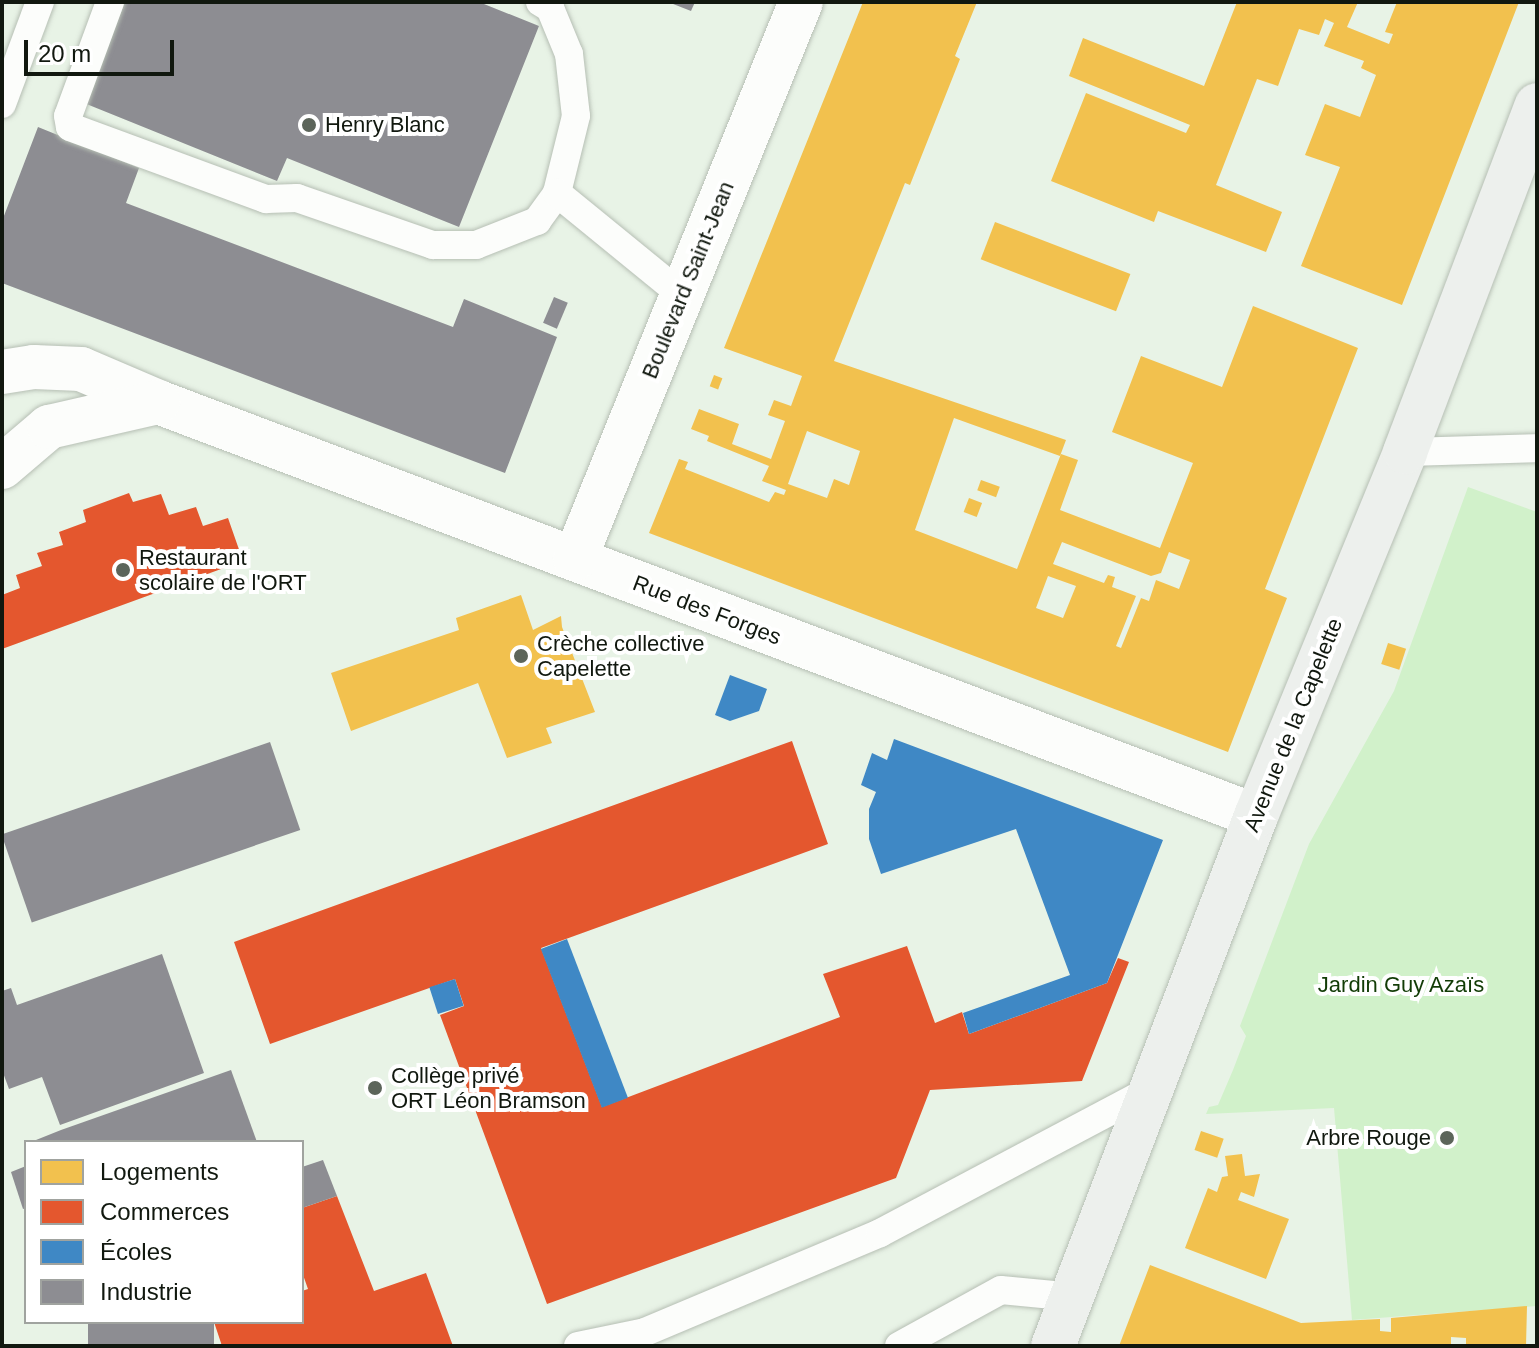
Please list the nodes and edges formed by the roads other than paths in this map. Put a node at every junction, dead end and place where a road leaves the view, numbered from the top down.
1 (40, 2) edge
2 (110, 2) edge
3 (540, 2) edge
4 (801, 2) edge
5 (2, 104) edge
6 (1537, 105) edge
7 (557, 193) junction
8 (682, 295) junction
9 (2, 372) edge
10 (158, 402) junction
11 (1537, 448) edge
12 (1405, 452) junction
13 (2, 467) edge
14 (575, 559) junction
15 (1256, 816) junction
16 (1154, 1088) junction
17 (1074, 1297) junction
18 (648, 1339) edge
19 (578, 1346) edge
20 (899, 1346) edge
21 (1053, 1346) edge

1 - 5 lane
2 - 7 lane
3 - 7 lane
4 - 8 street, Boulevard Saint-Jean
6 - 12 street, Avenue de la Capelette
7 - 8 lane
8 - 14 street, Boulevard Saint-Jean
9 - 10 street, Rue des Forges
10 - 13 street
10 - 14 street, Rue des Forges
11 - 12 lane
12 - 15 street, Avenue de la Capelette
14 - 15 street, Rue des Forges
15 - 16 street, Avenue de la Capelette
16 - 17 street, Avenue de la Capelette
16 - 18 lane
17 - 20 lane
17 - 21 street, Avenue de la Capelette
18 - 19 lane

